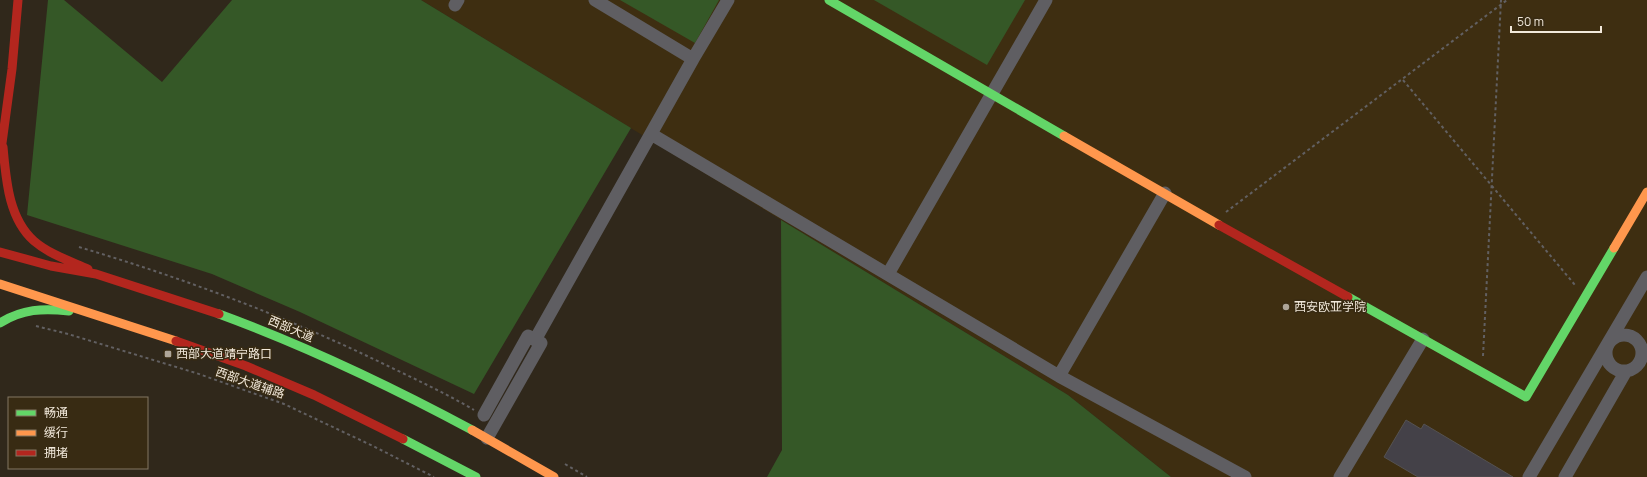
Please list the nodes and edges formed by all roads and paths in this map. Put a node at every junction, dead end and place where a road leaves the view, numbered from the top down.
1 (18, 0) edge
2 (595, 0) edge
3 (728, 0) edge
4 (829, 0) edge
5 (1046, 0) edge
6 (1501, 0) edge
7 (1507, 0) edge
8 (1501, 5) junction
9 (693, 59) junction
10 (1402, 80) junction
11 (992, 94) junction
12 (651, 134) junction
13 (3, 147) junction
14 (0, 158) edge
15 (1492, 187) junction
16 (1165, 193) junction
17 (1646, 197) edge
18 (1214, 222) junction
19 (0, 252) edge
20 (96, 274) junction
21 (888, 274) junction
22 (1647, 277) edge
23 (0, 284) edge
24 (1585, 297) junction
25 (94, 314) junction
26 (0, 323) edge
27 (30, 325) dead end
28 (1423, 339) junction
29 (535, 340) junction
30 (1608, 345) junction
31 (1644, 349) edge
32 (1626, 370) junction
33 (1482, 373) junction
34 (1059, 376) junction
35 (484, 415) dead end
36 (487, 438) junction
37 (434, 477) edge
38 (476, 477) edge
39 (554, 477) edge
40 (1245, 477) edge
41 (1340, 477) edge
42 (1529, 477) edge
43 (1565, 477) edge

1 - 13 main road
2 - 9 street
3 - 9 street
4 - 11 main road
5 - 11 street
6 - 8 path
7 - 8 path
8 - 10 path
8 - 15 path
9 - 12 street
10 - 15 path
10 - 18 path
11 - 16 main road
11 - 21 street
12 - 21 street
12 - 29 street
13 - 14 main road
13 - 20 main road
15 - 24 path
15 - 33 path
16 - 18 main road
16 - 34 street
17 - 24 main road
18 - 28 main road
19 - 20 main road, 西部大道
20 - 36 main road, 西部大道
21 - 34 street
22 - 30 street
23 - 25 main road
24 - 33 main road
25 - 26 main road
25 - 38 main road
27 - 37 path, 西部大道辅路
28 - 33 main road
28 - 41 street
29 - 35 street
29 - 36 street
30 - 31 street
30 - 32 street
30 - 42 street
31 - 32 street
32 - 43 street
34 - 40 street
36 - 39 main road, 西部大道

